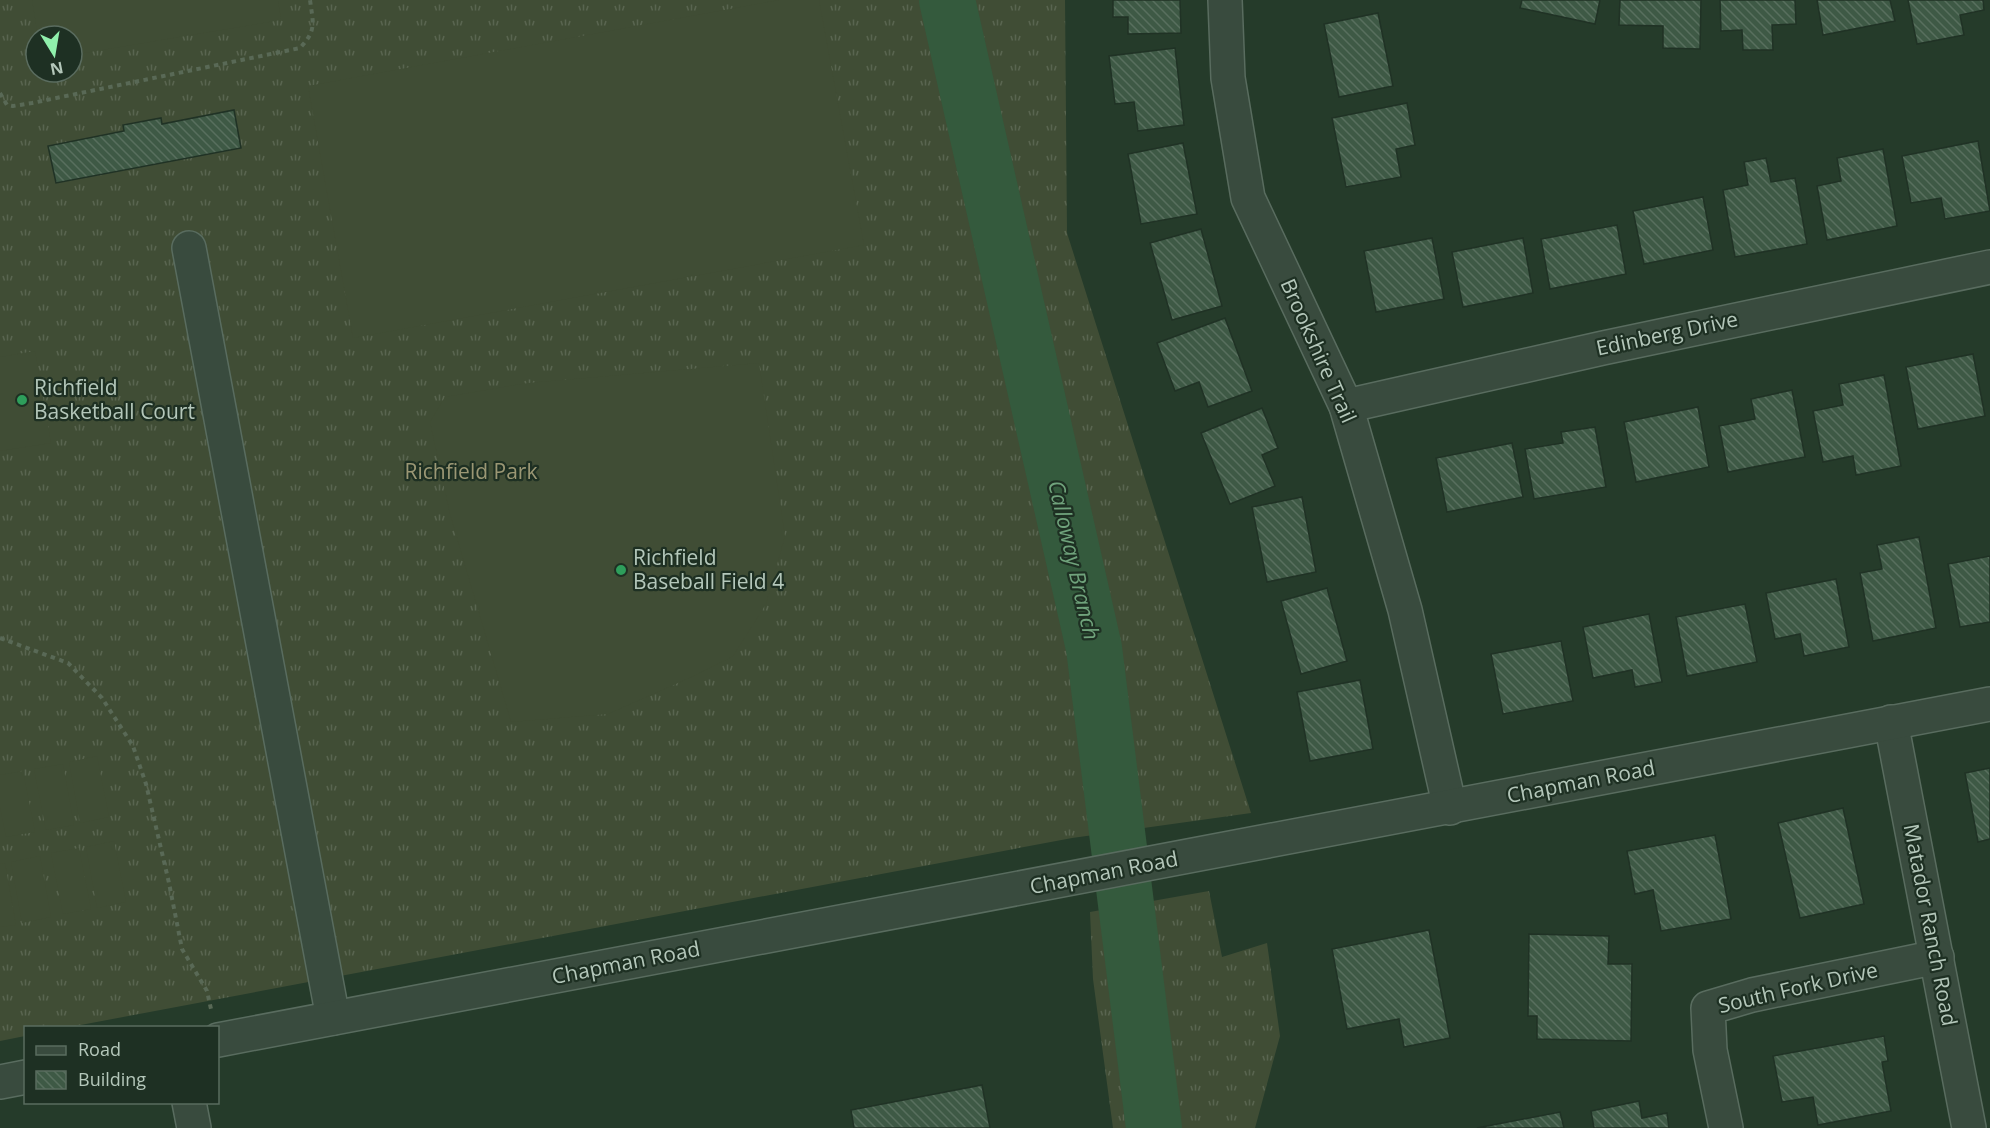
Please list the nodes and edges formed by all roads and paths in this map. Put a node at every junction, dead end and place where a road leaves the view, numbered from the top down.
1 (310, 0) edge
2 (1225, 0) edge
3 (0, 93) edge
4 (189, 248) dead end
5 (1990, 267) edge
6 (1346, 406) junction
7 (0, 638) edge
8 (1990, 704) edge
9 (1891, 722) junction
10 (1450, 808) junction
11 (1937, 957) junction
12 (333, 1018) junction
13 (214, 1025) edge
14 (24, 1077) edge
15 (0, 1082) edge
16 (189, 1104) edge
17 (194, 1128) edge
18 (1726, 1128) edge
19 (1969, 1128) edge

1 - 3 path
2 - 6 street, Brookshire Trail
4 - 12 street
5 - 6 street, Edinberg Drive
6 - 10 street, Brookshire Trail
7 - 13 path
8 - 9 street, Chapman Road
9 - 10 street, Chapman Road
9 - 11 street, Matador Ranch Road
10 - 12 street, Chapman Road
11 - 18 street, South Fork Drive
11 - 19 street, Matador Ranch Road
12 - 13 street, Chapman Road
14 - 15 street
16 - 17 street

